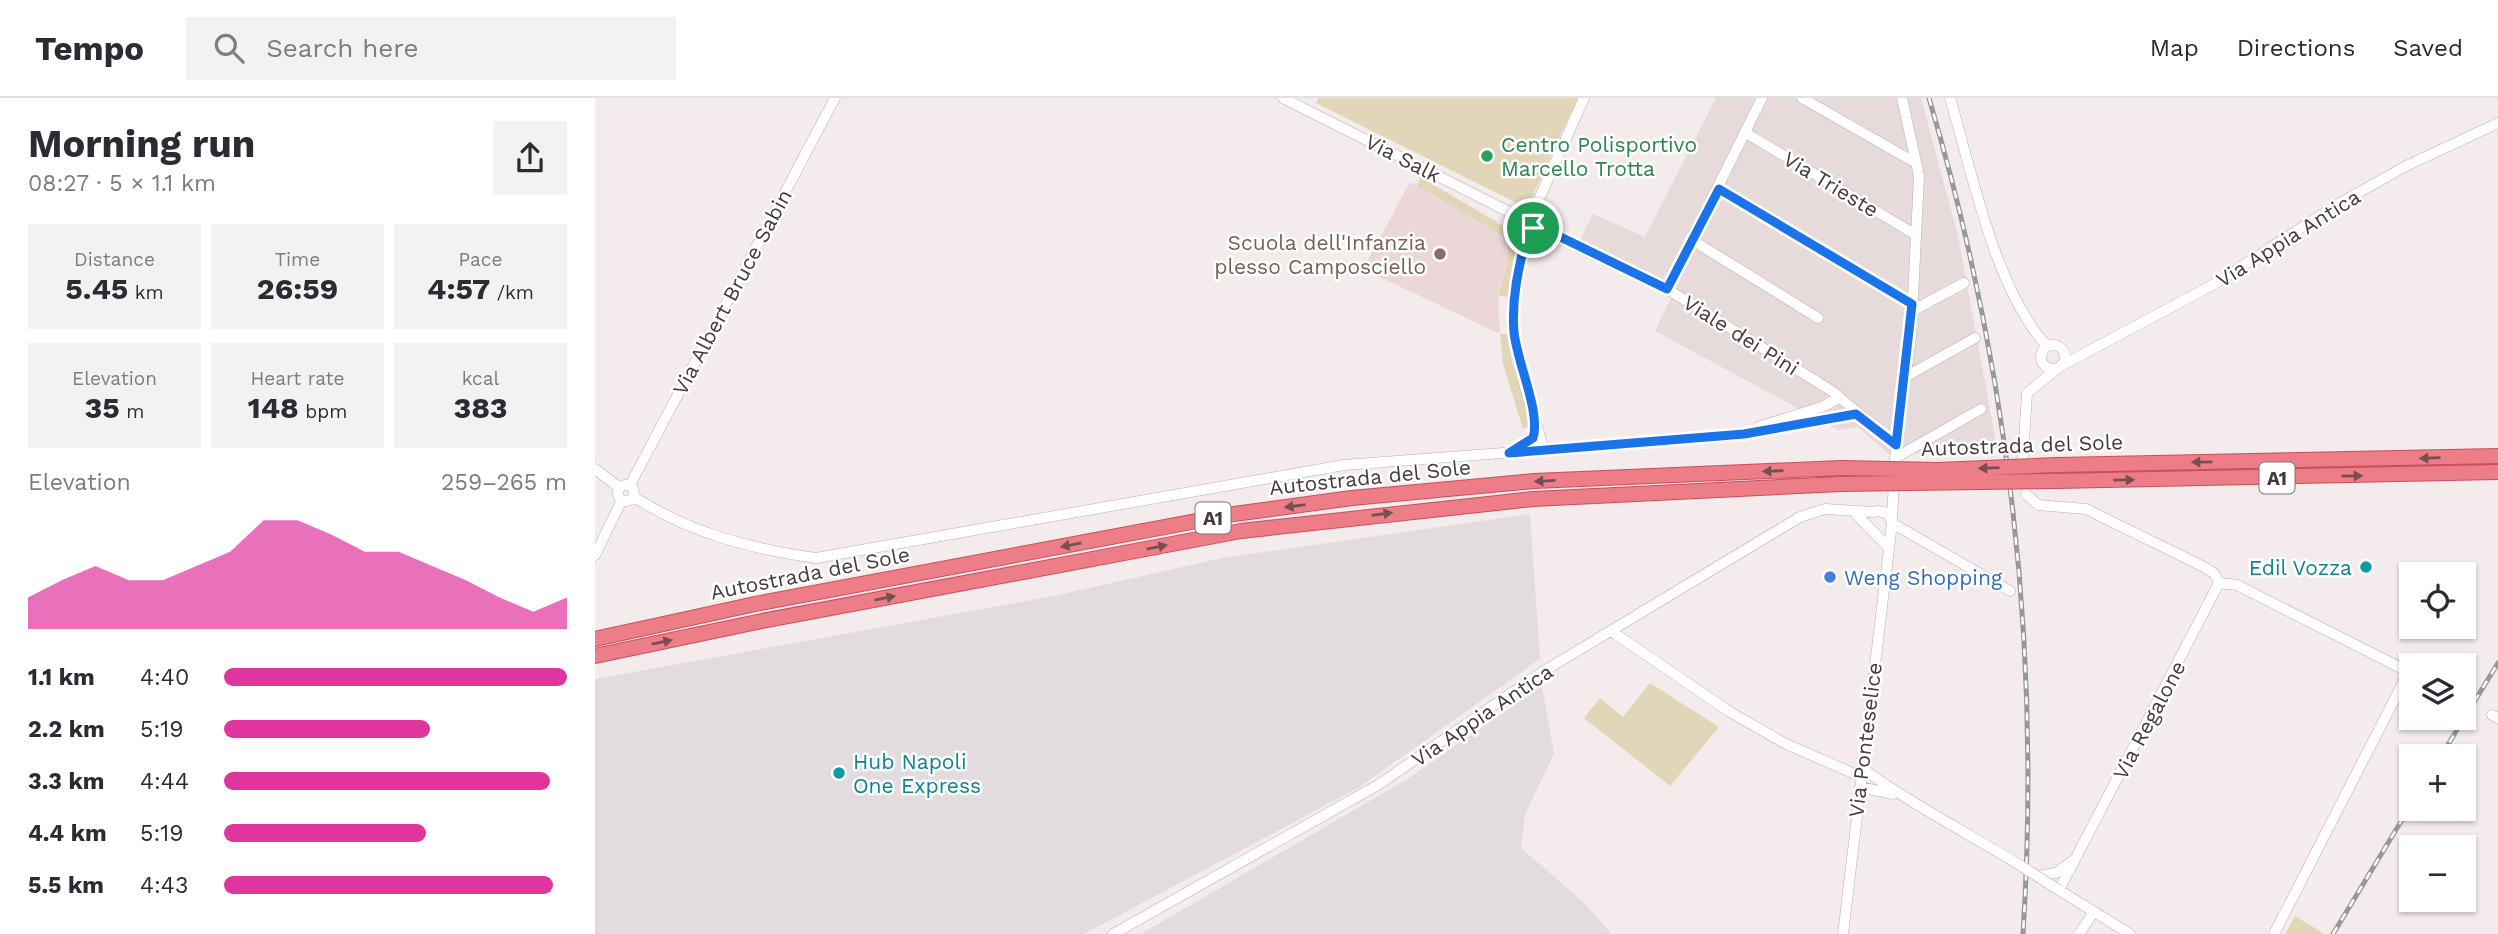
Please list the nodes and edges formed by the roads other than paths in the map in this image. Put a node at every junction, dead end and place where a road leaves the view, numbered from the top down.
1 (835, 98) edge
2 (1283, 98) edge
3 (1584, 98) edge
4 (1762, 98) edge
5 (1802, 98) edge
6 (1902, 98) edge
7 (1950, 98) edge
8 (2498, 124) edge
9 (1745, 133) junction
10 (1916, 163) junction
11 (1719, 189) junction
12 (1530, 222) junction
13 (1916, 235) junction
14 (1692, 240) junction
15 (1963, 283) dead end
16 (1667, 289) junction
17 (1912, 307) junction
18 (1818, 317) dead end
19 (1975, 338) dead end
20 (2047, 346) junction
21 (2062, 348) junction
22 (2080, 356) junction
23 (2042, 361) junction
24 (2059, 367) junction
25 (1905, 377) junction
26 (2038, 382) junction
27 (1839, 398) junction
28 (1981, 408) dead end
29 (1856, 414) junction
30 (1537, 425) junction
31 (1744, 434) junction
32 (1896, 445) junction
33 (1544, 450) junction
34 (1509, 453) junction
35 (2498, 456) edge
36 (2023, 457) dead end
37 (1895, 458) junction
38 (595, 469) edge
39 (2498, 472) edge
40 (625, 486) junction
41 (2026, 494) dead end
42 (634, 497) junction
43 (1892, 498) junction
44 (622, 500) junction
45 (1853, 512) junction
46 (1876, 512) junction
47 (1892, 523) junction
48 (1873, 529) junction
49 (1888, 547) junction
50 (595, 555) edge
51 (2219, 583) junction
52 (2010, 591) dead end
53 (1611, 631) junction
54 (595, 639) edge
55 (595, 656) edge
56 (2399, 666) edge
57 (2399, 693) edge
58 (1858, 771) junction
59 (1860, 787) junction
60 (1900, 796) junction
61 (2076, 856) junction
62 (2037, 876) junction
63 (2059, 890) junction
64 (2094, 912) junction
65 (1113, 934) edge
66 (1843, 934) edge
67 (2079, 934) edge
68 (2130, 934) edge
69 (2274, 934) edge

1 - 40 street, Via Albert Bruce Sabin
2 - 12 street, Via Salk
3 - 12 street
4 - 9 street
5 - 10 street
6 - 10 street, Via Ponteselice
7 - 20 street
8 - 22 street, Via Appia Antica
9 - 11 street
9 - 13 street, Via Trieste
10 - 13 street, Via Ponteselice
11 - 14 street
11 - 17 street
12 - 16 street, Viale dei Pini
12 - 30 street
13 - 17 street, Via Ponteselice
14 - 16 street
14 - 18 street
15 - 17 street
16 - 27 street, Viale dei Pini
17 - 25 street, Via Ponteselice
19 - 25 street
20 - 21 street
20 - 23 street
21 - 22 street
21 - 24 street
22 - 24 street, Via Appia Antica
23 - 24 street
23 - 26 street
24 - 26 street, Via Appia Antica
25 - 32 street, Via Ponteselice
26 - 36 street
27 - 29 street, Viale dei Pini
27 - 31 street
28 - 37 street
29 - 31 street
29 - 32 street, Viale dei Pini
30 - 33 street
30 - 34 street
31 - 33 street
32 - 37 street, Via Ponteselice
33 - 34 street
34 - 42 street
35 -> 54 highway, Autostrada del Sole / A1, bridge
37 - 43 street, Via Ponteselice
38 - 40 street
55 -> 39 highway, Autostrada del Sole / A1, bridge
40 - 42 street
40 - 44 street
41 - 51 street
42 - 44 street
43 - 46 street
43 - 47 street, Via Ponteselice
44 - 50 street
45 - 46 street, Via Appia Antica
45 - 48 street
45 - 53 street, Via Appia Antica
46 - 47 street
46 - 48 street
47 - 48 street
47 - 49 street, Via Ponteselice
47 - 52 street
48 - 49 street
49 - 58 street, Via Ponteselice
51 - 56 street
51 - 61 street, Via Regalone
53 - 58 street
53 - 65 street, Via Appia Antica
57 - 69 street
58 - 59 street, Via Ponteselice
58 - 60 street
59 - 60 street
59 - 66 street, Via Ponteselice
60 - 62 street, bridge
61 - 62 street, Via Regalone
61 - 63 street, Via Regalone
62 - 63 street, bridge
63 - 64 street
64 - 67 street
64 - 68 street

